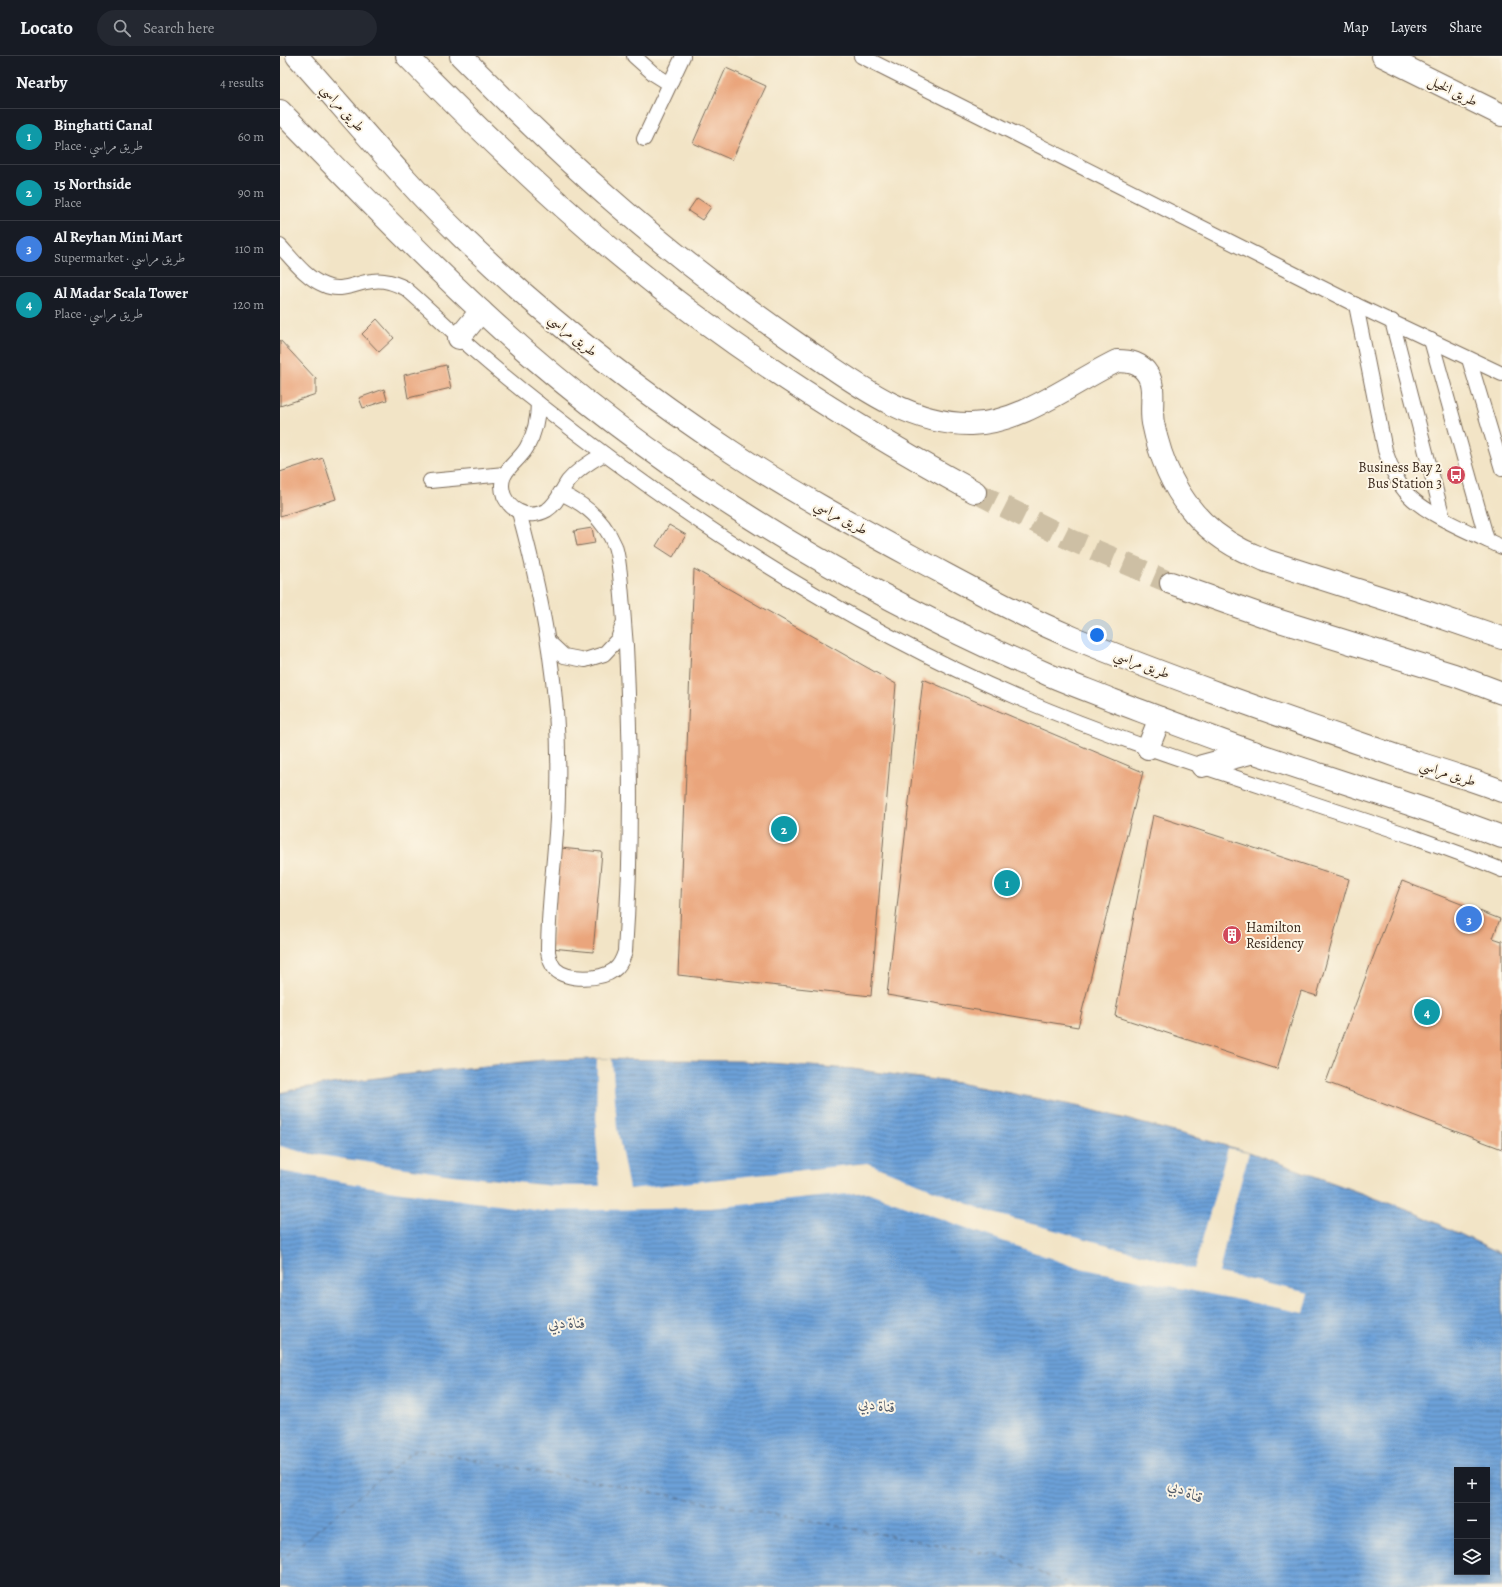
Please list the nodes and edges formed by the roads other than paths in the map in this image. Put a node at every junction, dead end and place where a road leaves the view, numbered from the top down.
1 (297, 56) edge
2 (407, 56) edge
3 (461, 56) edge
4 (634, 56) edge
5 (683, 56) edge
6 (861, 56) edge
7 (1383, 56) edge
8 (670, 84) junction
9 (280, 111) edge
10 (1502, 115) edge
11 (644, 139) dead end
12 (280, 246) edge
13 (1356, 305) junction
14 (481, 311) junction
15 (1392, 321) junction
16 (459, 338) junction
17 (1431, 340) junction
18 (1469, 359) junction
19 (1502, 374) edge
20 (538, 403) junction
21 (604, 454) junction
22 (1502, 469) edge
23 (505, 474) junction
24 (430, 481) dead end
25 (975, 492) tunnel mouth
26 (560, 494) junction
27 (519, 512) junction
28 (1443, 518) junction
29 (1487, 540) junction
30 (1502, 547) edge
31 (1171, 582) tunnel mouth
32 (624, 619) junction
33 (1502, 638) edge
34 (549, 642) junction
35 (1502, 693) edge
36 (1160, 718) junction
37 (1148, 748) junction
38 (1254, 752) junction
39 (1202, 766) junction
40 (1502, 791) edge
41 (1502, 837) edge
42 (1502, 870) edge

1 - 40 main road, طريق مراسي
2 - 25 main road
3 - 33 main road
4 - 8 lane
5 - 8 lane
6 - 13 lane
7 - 10 main road, طريق الخيل
8 - 11 lane
9 - 14 main road
12 - 16 lane
13 - 15 lane
13 - 28 lane
14 - 16 main road
14 - 36 main road
15 - 17 lane
15 - 28 lane
16 - 20 lane
17 - 18 lane
17 - 29 lane
18 - 19 lane
18 - 22 lane
20 - 21 lane
20 - 23 lane
21 - 26 lane
21 - 37 lane
23 - 24 lane
23 - 27 lane
26 - 27 lane
26 - 32 lane
27 - 34 lane
28 - 29 lane
29 - 30 lane
31 - 35 main road
32 - 34 lane
32 - 34 lane
36 - 37 main road
36 - 38 main road
37 - 39 lane
38 - 39 main road
38 - 41 main road
39 - 42 lane

